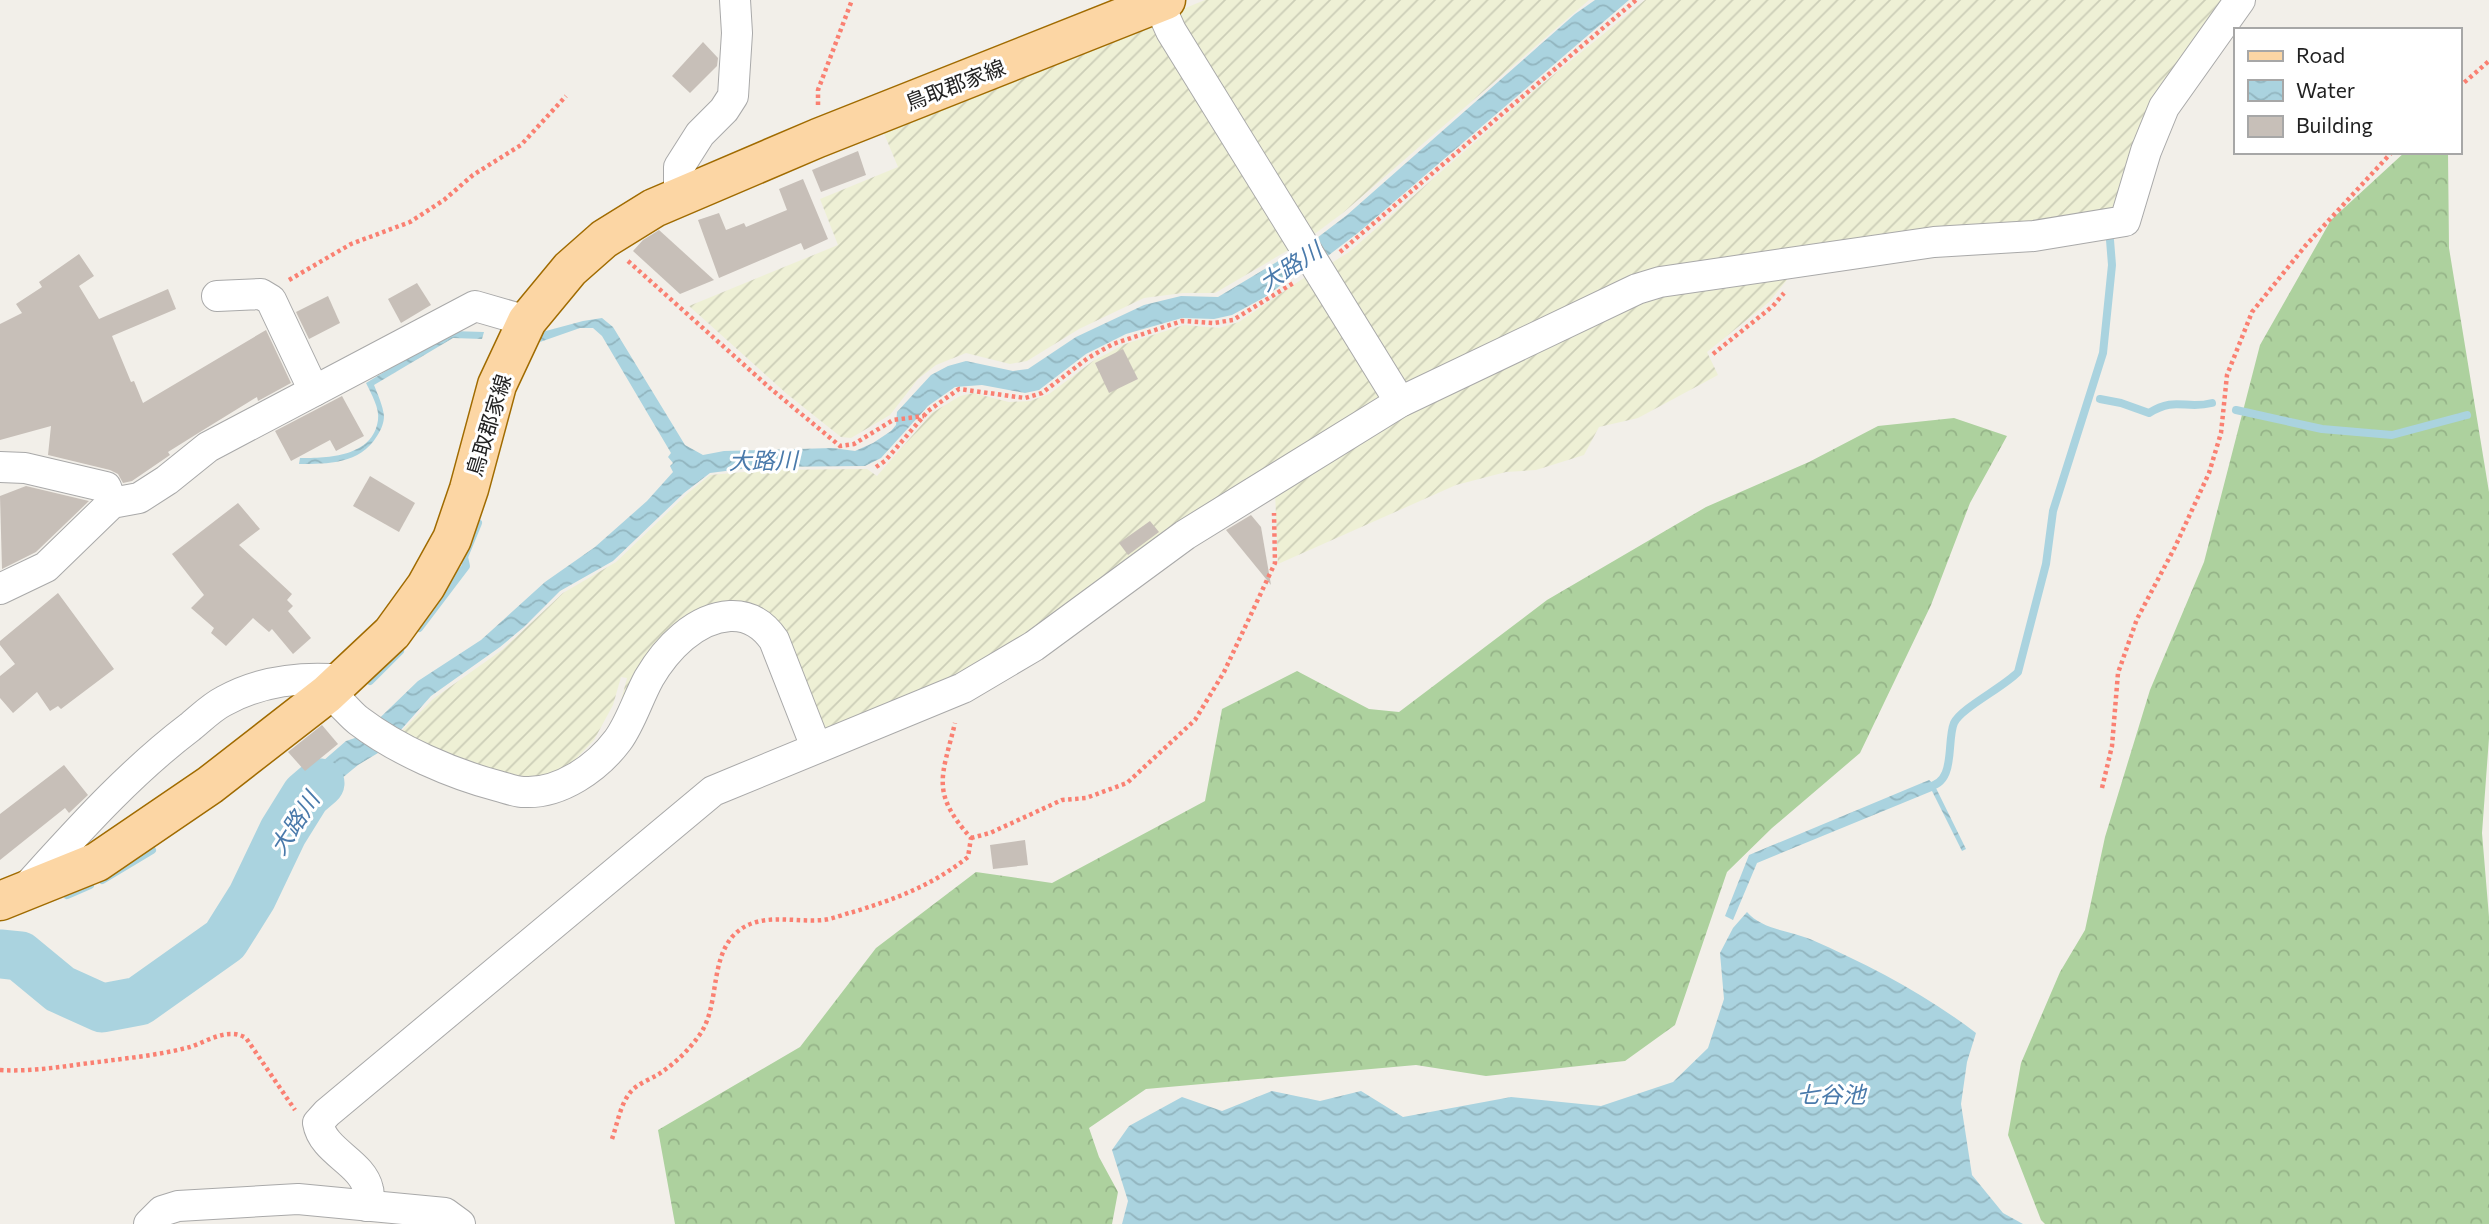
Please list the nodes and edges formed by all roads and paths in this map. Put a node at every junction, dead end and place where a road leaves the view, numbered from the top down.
1 (735, 0) edge
2 (852, 0) edge
3 (1636, 0) edge
4 (2240, 0) edge
5 (1160, 1) edge
6 (2489, 61) edge
7 (2461, 85) edge
8 (566, 96) dead end
9 (818, 138) junction
10 (2390, 154) edge
11 (679, 197) junction
12 (604, 239) junction
13 (1807, 262) junction
14 (1318, 267) junction
15 (217, 296) dead end
16 (265, 297) junction
17 (527, 321) junction
18 (1713, 354) dead end
19 (314, 391) junction
20 (1400, 402) junction
21 (924, 416) junction
22 (0, 467) edge
23 (876, 467) dead end
24 (1270, 483) junction
25 (112, 503) junction
26 (0, 589) edge
27 (336, 687) junction
28 (963, 688) junction
29 (816, 747) junction
30 (2102, 788) dead end
31 (971, 838) junction
32 (11, 896) edge
33 (0, 1070) edge
34 (323, 1136) junction
35 (612, 1139) dead end
36 (367, 1206) junction
37 (149, 1224) edge
38 (460, 1224) edge

1 - 11 street
2 - 9 path
3 - 14 path
4 - 13 street
5 - 9 main road, 鳥取郡家線
5 - 14 street
6 - 7 path
8 - 16 path
9 - 11 main road, 鳥取郡家線
10 - 30 path
11 - 12 main road, 鳥取郡家線
12 - 17 main road, 鳥取郡家線
12 - 21 path
13 - 18 path
13 - 20 street
14 - 20 street
14 - 21 path
15 - 16 street
16 - 19 street
17 - 19 street
17 - 27 main road, 鳥取郡家線
19 - 25 street
20 - 24 street
21 - 23 path
22 - 25 street
24 - 28 street
24 - 31 path
25 - 26 street
27 - 29 street
27 - 32 main road, 鳥取郡家線
27 - 32 street
28 - 29 street
28 - 31 path
29 - 34 street
31 - 35 path
33 - 34 path
34 - 36 street
36 - 37 street
36 - 38 street

